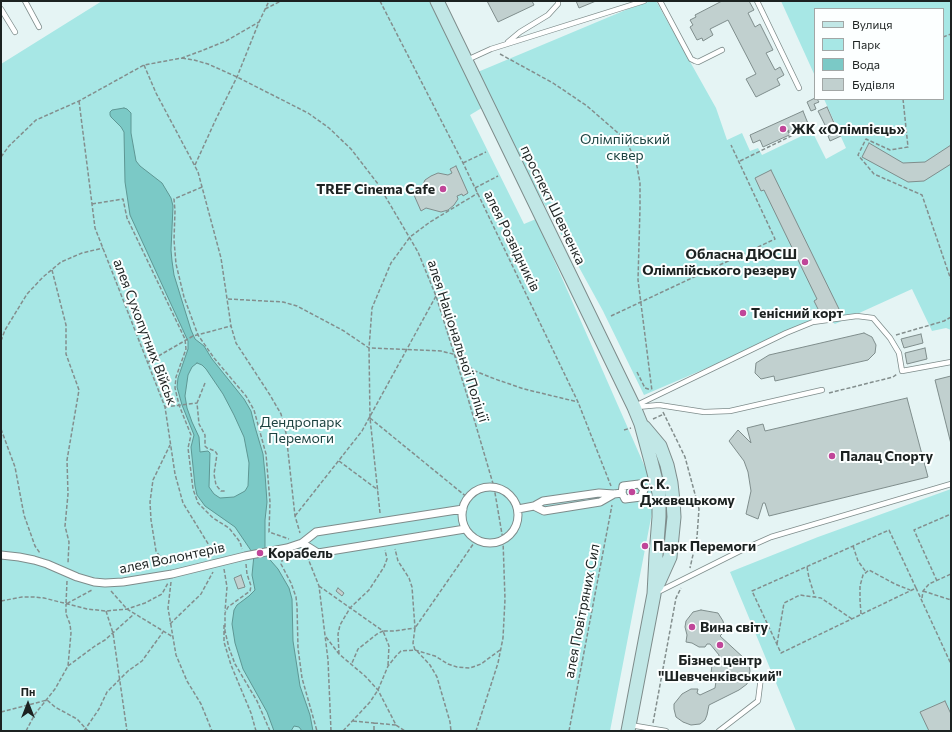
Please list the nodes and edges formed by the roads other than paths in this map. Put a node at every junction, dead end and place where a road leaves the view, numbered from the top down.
1 (25, 1) edge
2 (437, 1) edge
3 (558, 1) edge
4 (644, 1) edge
5 (660, 1) edge
6 (757, 1) edge
7 (1, 9) edge
8 (39, 27) dead end
9 (15, 32) dead end
10 (505, 44) junction
11 (722, 50) dead end
12 (466, 60) junction
13 (799, 88) dead end
14 (951, 362) edge
15 (822, 390) road end
16 (634, 407) junction
17 (951, 484) edge
18 (618, 494) junction
19 (463, 509) junction
20 (518, 509) junction
21 (465, 529) junction
22 (302, 543) junction
23 (1, 555) edge
24 (654, 594) junction
25 (760, 677) dead end
26 (629, 728) edge
27 (666, 731) edge
28 (719, 731) edge

1 - 8 lane
2 - 12 main road, проспект Шевченка
3 - 10 lane
4 - 10 lane
5 - 11 lane
6 - 13 lane
7 - 9 lane
10 - 12 lane
12 - 16 main road, проспект Шевченка
14 - 16 lane
15 - 16 lane
16 - 24 main road, проспект Шевченка
17 - 24 lane
18 - 18 street
18 - 20 street
19 - 20 street
19 - 21 street
19 - 22 street, алея Волонтерів
20 - 21 street
21 - 22 street
22 - 23 street, алея Волонтерів
24 - 26 main road, проспект Шевченка
25 - 28 lane
26 - 27 lane

